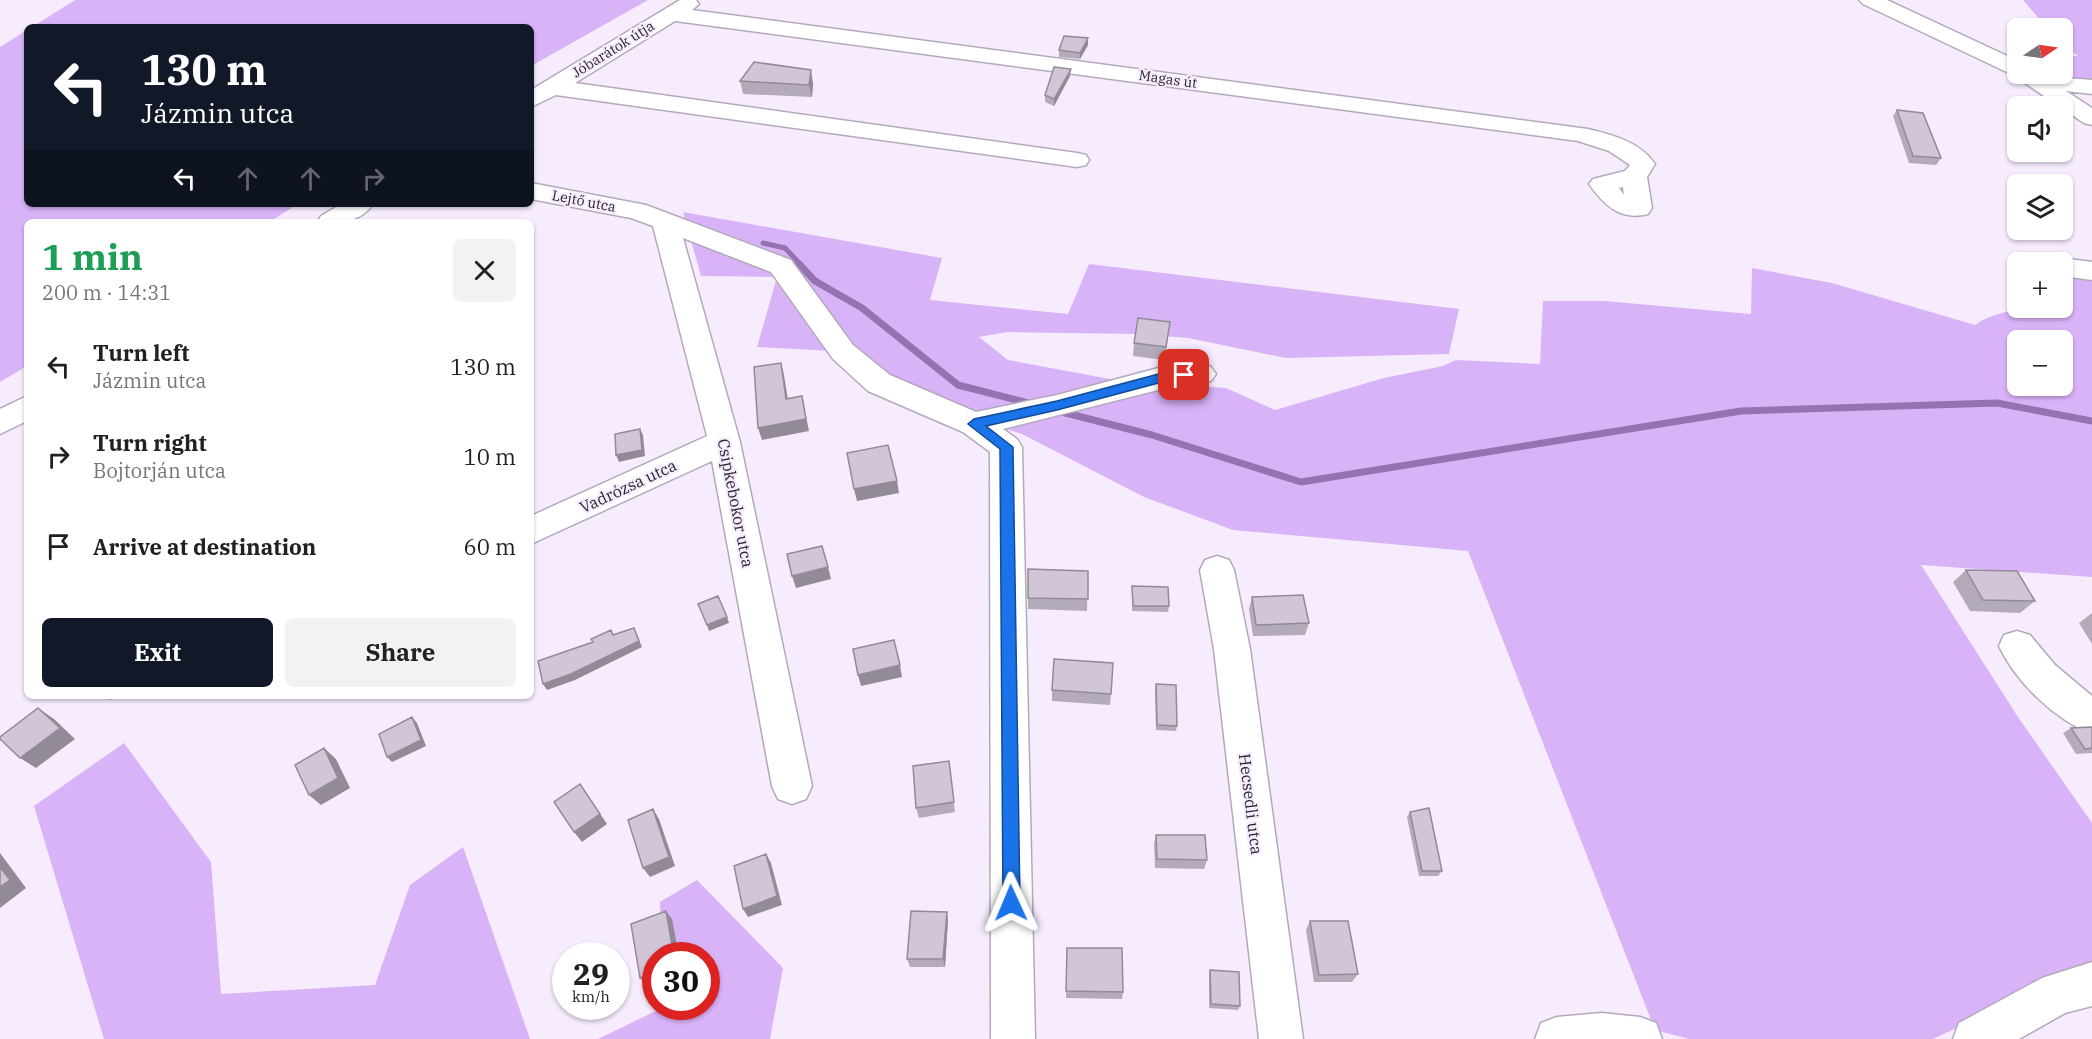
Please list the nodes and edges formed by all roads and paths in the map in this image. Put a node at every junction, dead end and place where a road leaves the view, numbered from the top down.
1 (695, 0) edge
2 (1870, 0) edge
3 (670, 14) junction
4 (2007, 65) edge
5 (2041, 84) edge
6 (2072, 84) edge
7 (552, 87) junction
8 (2092, 87) edge
9 (534, 98) edge
10 (2092, 118) edge
11 (1077, 160) dead end
12 (1635, 177) dead end
13 (534, 192) edge
14 (355, 207) edge
15 (651, 217) junction
16 (335, 219) edge
17 (2073, 268) edge
18 (2092, 271) edge
19 (1202, 374) dead end
20 (24, 409) edge
21 (0, 423) edge
22 (974, 424) junction
23 (724, 442) junction
24 (534, 530) edge
25 (1217, 570) dead end
26 (2017, 646) dead end
27 (2092, 717) edge
28 (792, 786) dead end
29 (2092, 984) edge
30 (1013, 1039) edge
31 (1281, 1039) edge
32 (1557, 1039) edge
33 (1640, 1039) edge
34 (1975, 1039) edge

1 - 3 street, Jóbarátok útja
2 - 4 street
3 - 7 street, Jóbarátok útja
3 - 12 street, Magas út
5 - 10 street
6 - 8 street
7 - 9 street, Jóbarátok útja
7 - 11 street
13 - 15 street, Lejtő utca
14 - 16 street
15 - 22 street, Lejtő utca
15 - 23 street, Csipkebokor utca
17 - 18 street
19 - 22 street
20 - 21 street
22 - 30 street, Lejtő utca
23 - 24 street, Vadrózsa utca
23 - 28 street, Csipkebokor utca
25 - 31 street, Hecsedli utca
26 - 27 street
29 - 34 street
32 - 33 street

